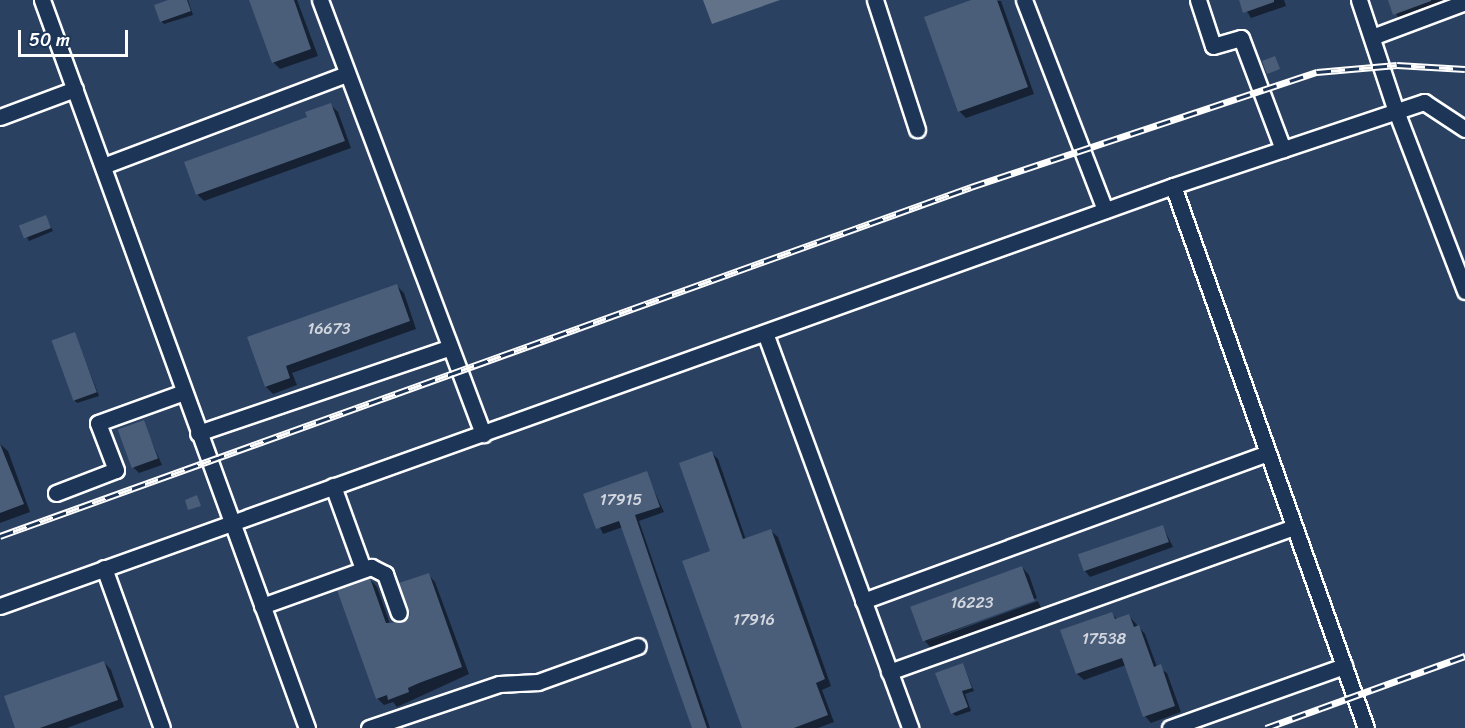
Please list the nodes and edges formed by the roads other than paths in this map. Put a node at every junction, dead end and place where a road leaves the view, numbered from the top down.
1 (42, 0) edge
2 (320, 0) edge
3 (876, 0) edge
4 (1024, 0) edge
5 (1198, 0) edge
6 (1359, 0) edge
7 (1465, 2) edge
8 (1372, 37) junction
9 (347, 74) junction
10 (75, 89) junction
11 (1396, 111) junction
12 (0, 117) edge
13 (917, 129) dead end
14 (1465, 129) edge
15 (1283, 149) junction
16 (103, 166) junction
17 (1173, 186) junction
18 (1106, 210) junction
19 (1465, 291) edge
20 (765, 333) junction
21 (450, 347) junction
22 (184, 392) junction
23 (198, 433) junction
24 (483, 434) junction
25 (1268, 453) junction
26 (333, 486) junction
27 (56, 493) dead end
28 (231, 521) junction
29 (1294, 527) junction
30 (104, 568) junction
31 (363, 569) junction
32 (863, 602) junction
33 (0, 606) edge
34 (262, 606) junction
35 (399, 613) dead end
36 (638, 646) dead end
37 (1344, 666) junction
38 (889, 672) junction
39 (162, 728) edge
40 (307, 728) edge
41 (369, 728) edge
42 (910, 728) edge
43 (1170, 728) edge
44 (1366, 728) edge

1 - 10 lane
2 - 9 lane
3 - 13 lane
4 - 18 lane
5 - 15 lane
6 - 8 lane
7 - 8 lane
8 - 11 lane
9 - 16 lane
9 - 21 lane
10 - 12 lane
10 - 16 lane
11 - 14 lane
11 - 15 lane
11 - 19 lane
15 - 17 lane
16 - 22 lane
17 - 18 lane
17 - 25 lane
18 - 20 lane
20 - 24 lane
20 - 32 lane
21 - 23 lane
21 - 24 lane
22 - 23 lane
22 - 27 lane
23 - 28 lane
24 - 26 lane
25 - 29 lane
25 - 32 lane
26 - 28 lane
26 - 31 lane
28 - 30 lane
28 - 34 lane
29 - 37 lane
29 - 38 lane
30 - 33 lane
30 - 39 lane
31 - 34 lane
31 - 35 lane
32 - 38 lane
34 - 40 lane
36 - 41 lane
37 - 43 lane
37 - 44 lane
38 - 42 lane

